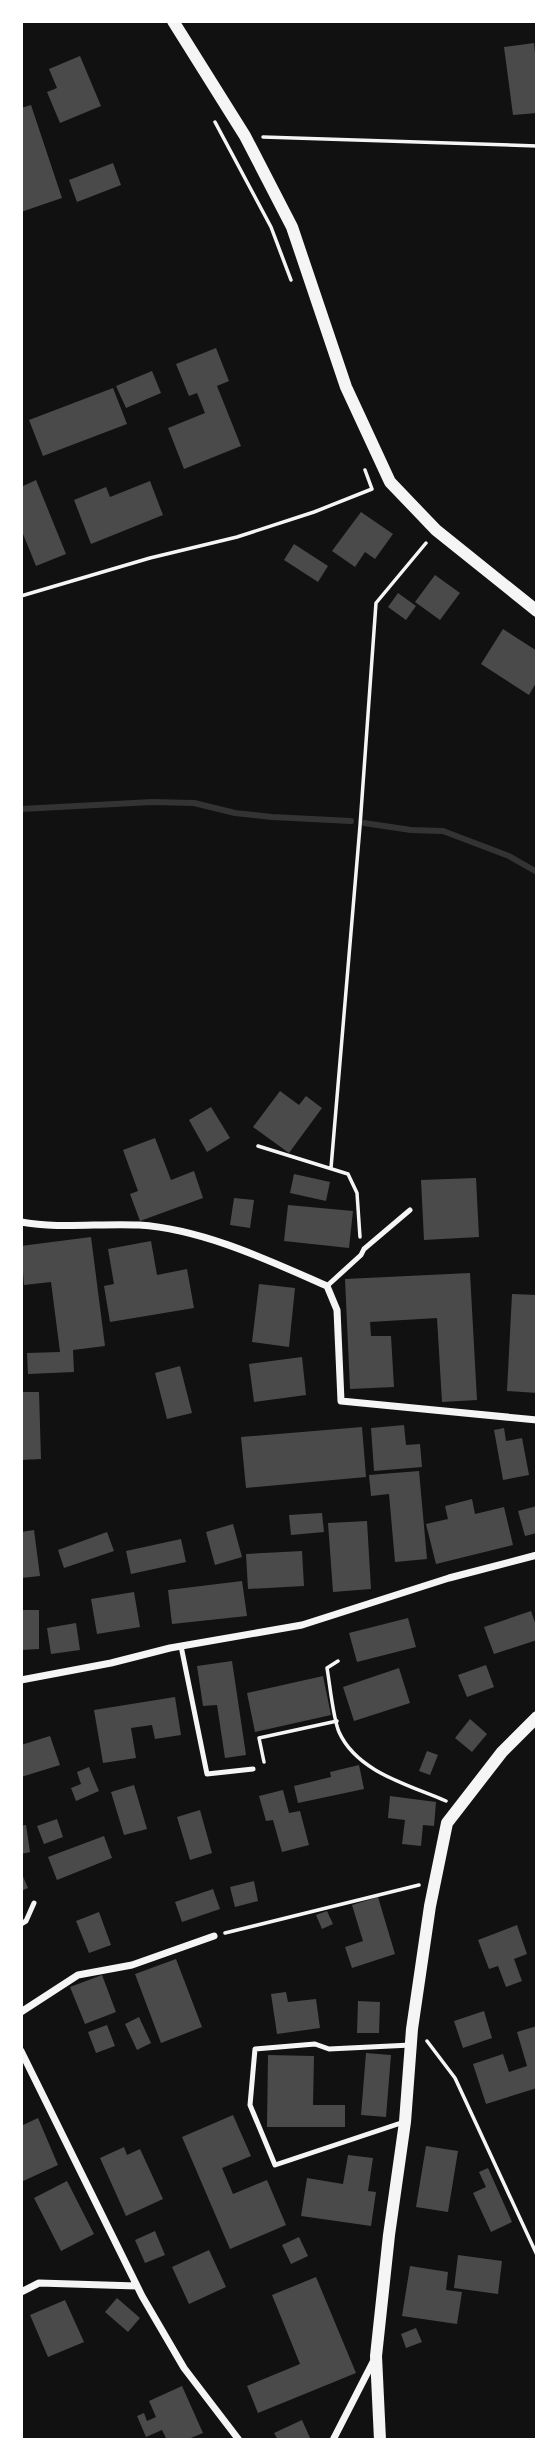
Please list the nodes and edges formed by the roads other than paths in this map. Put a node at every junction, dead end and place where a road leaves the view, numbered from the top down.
1 (173, 21) edge
2 (537, 611) edge
3 (410, 1210) dead end
4 (21, 1222) edge
5 (327, 1286) junction
6 (537, 1420) edge
7 (537, 1555) edge
8 (181, 1646) junction
9 (21, 1680) edge
10 (537, 1717) edge
11 (253, 1769) road end
12 (34, 1903) dead end
13 (21, 1924) edge
14 (214, 1936) road end
15 (21, 2012) edge
16 (411, 2045) junction
17 (21, 2051) edge
18 (405, 2122) junction
19 (137, 2286) junction
20 (21, 2292) edge
21 (376, 2356) junction
22 (239, 2440) edge
23 (333, 2440) edge
24 (380, 2440) edge

1 - 2 street
3 - 5 lane
4 - 5 street
5 - 6 street
7 - 8 street
8 - 9 street
8 - 11 lane
10 - 16 street
12 - 13 lane
14 - 15 street
16 - 18 street
16 - 18 lane
17 - 19 street
18 - 21 street
19 - 20 street
19 - 22 street
21 - 23 street
21 - 24 street

